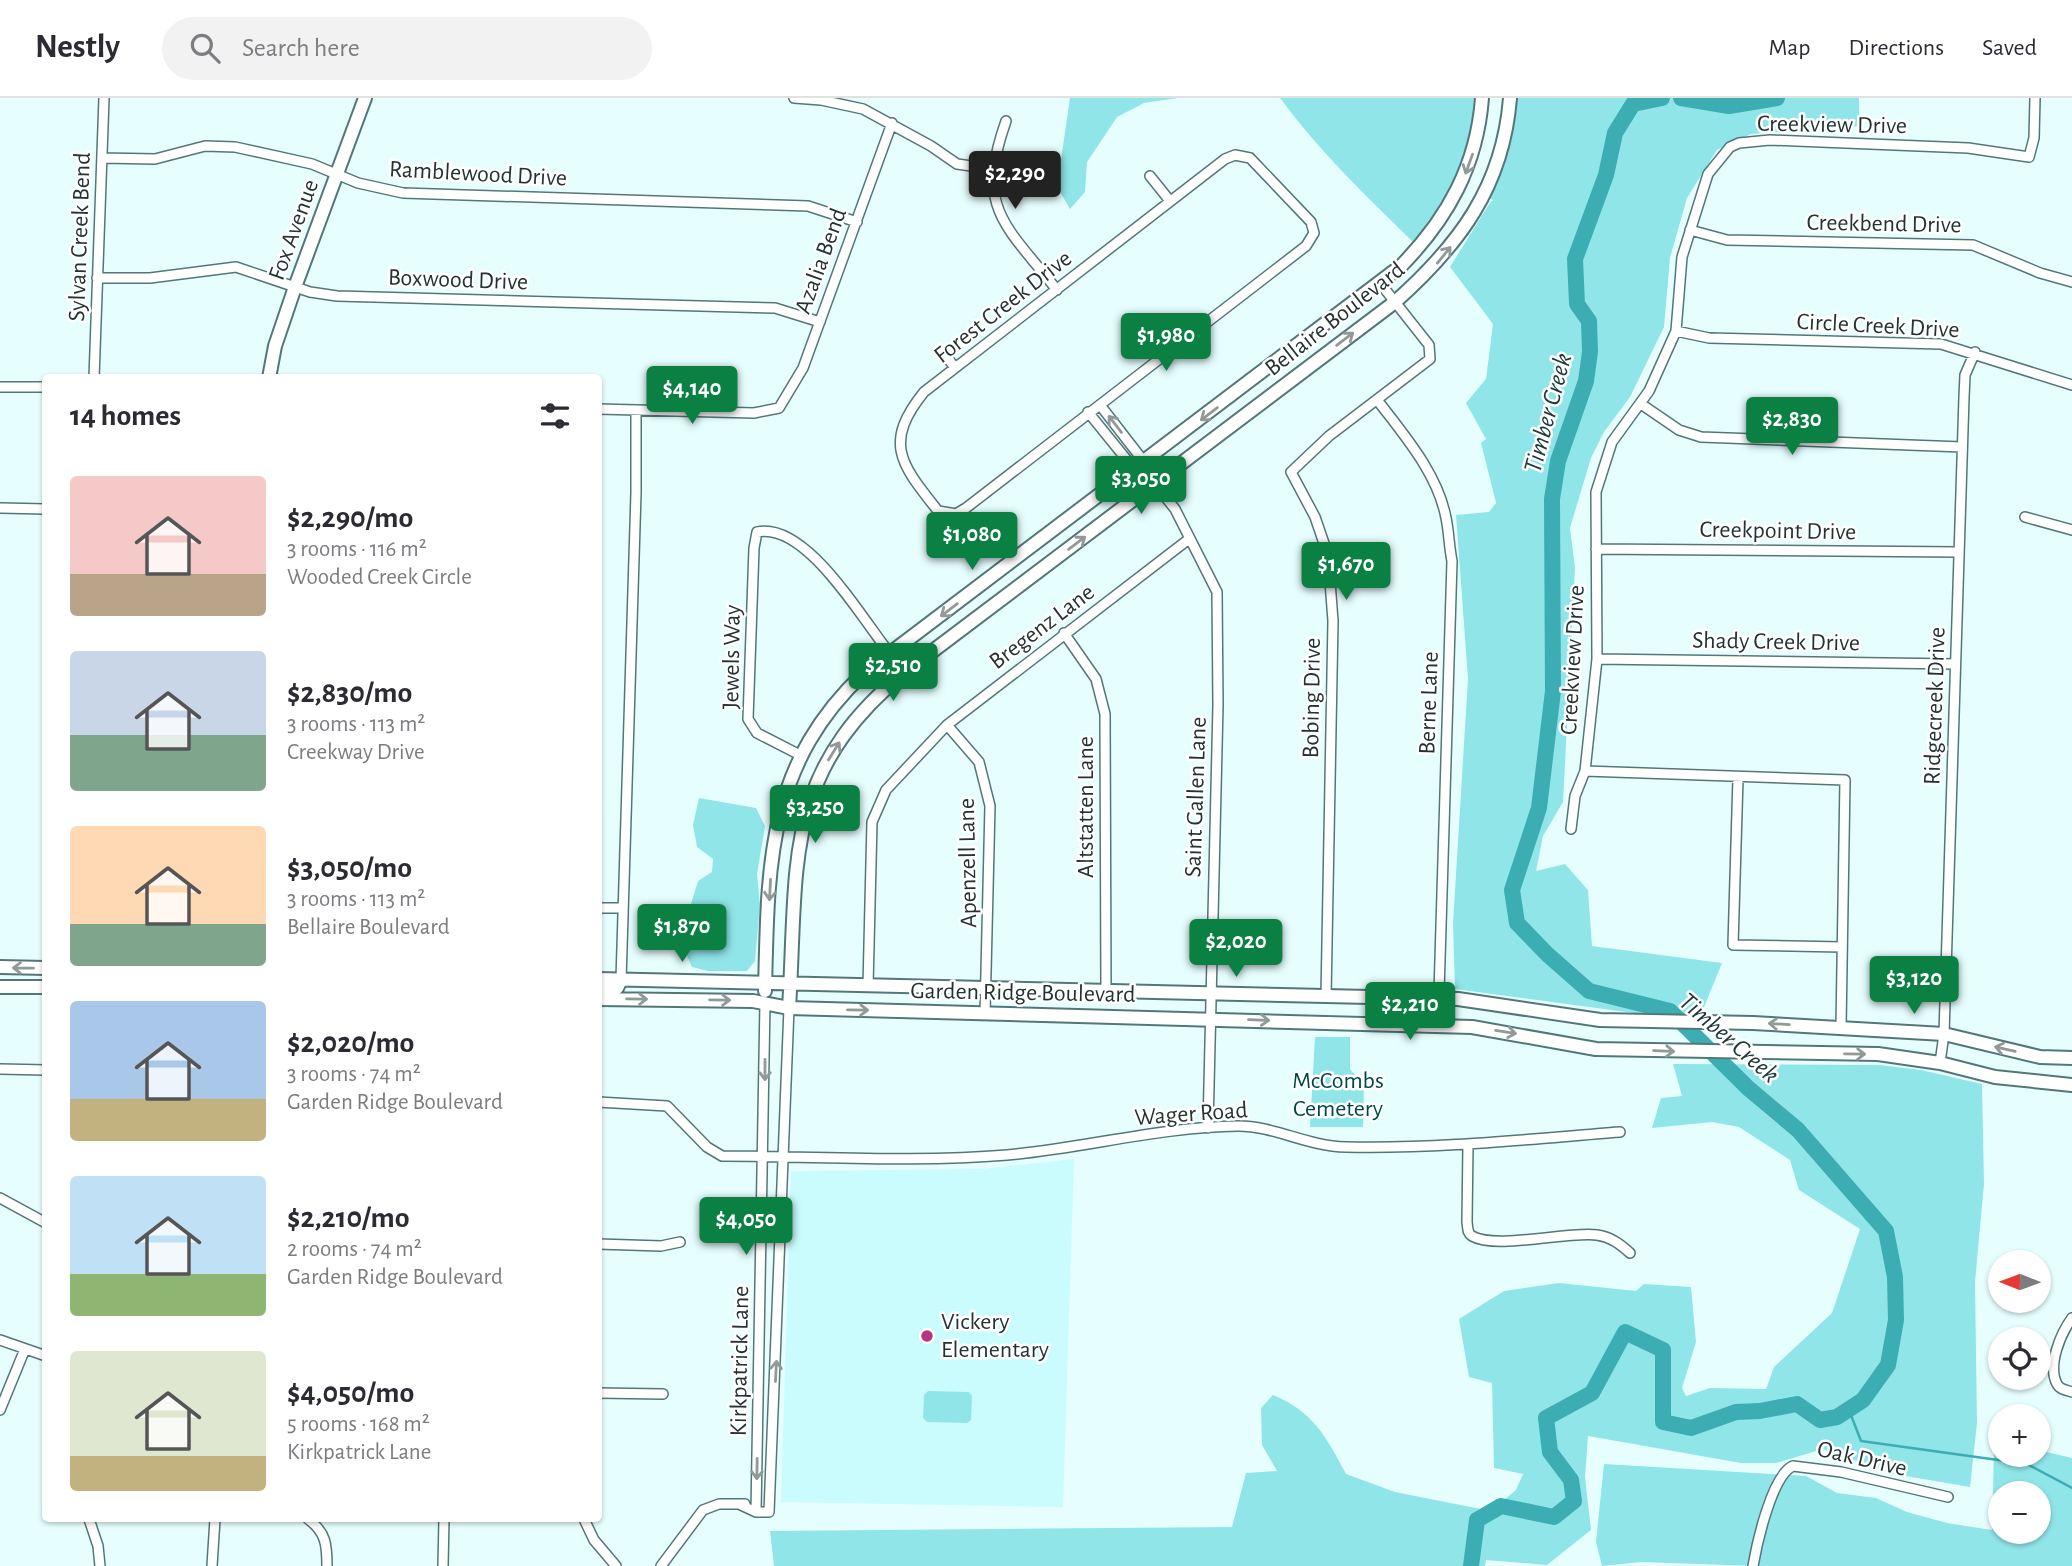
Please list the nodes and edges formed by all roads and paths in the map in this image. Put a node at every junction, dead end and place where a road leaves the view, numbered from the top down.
1 (104, 98) edge
2 (365, 98) edge
3 (794, 98) edge
4 (1482, 98) edge
5 (1510, 98) edge
6 (2035, 98) edge
7 (1006, 121) dead end
8 (892, 124) junction
9 (102, 158) junction
10 (993, 169) junction
11 (337, 174) junction
12 (1150, 176) dead end
13 (1170, 201) junction
14 (857, 222) junction
15 (1690, 230) junction
16 (97, 278) junction
17 (2072, 282) edge
18 (1380, 283) junction
19 (295, 287) junction
20 (1057, 290) junction
21 (1395, 302) junction
22 (820, 321) junction
23 (1676, 331) junction
24 (1975, 352) junction
25 (944, 353) dead end
26 (955, 368) junction
27 (94, 374) edge
28 (270, 374) edge
29 (2072, 385) edge
30 (0, 387) edge
31 (42, 387) edge
32 (1378, 401) junction
33 (1641, 404) junction
34 (1100, 405) junction
35 (602, 409) edge
36 (636, 410) junction
37 (1088, 412) junction
38 (1962, 447) junction
39 (1140, 466) junction
40 (1154, 485) junction
41 (0, 508) edge
42 (42, 509) edge
43 (2025, 517) dead end
44 (2072, 530) edge
45 (1189, 539) junction
46 (1596, 549) junction
47 (1959, 552) junction
48 (1064, 633) junction
49 (888, 655) junction
50 (1597, 659) junction
51 (1955, 664) junction
52 (905, 672) junction
53 (947, 725) junction
54 (800, 755) junction
55 (1585, 771) junction
56 (1738, 778) junction
57 (1571, 829) dead end
58 (602, 908) edge
59 (622, 908) junction
60 (1842, 947) junction
61 (0, 967) edge
62 (42, 968) edge
63 (602, 979) edge
64 (621, 980) junction
65 (766, 983) junction
66 (791, 983) junction
67 (868, 986) junction
68 (0, 987) edge
69 (42, 987) edge
70 (986, 989) junction
71 (602, 990) edge
72 (1106, 993) junction
73 (1210, 996) junction
74 (1326, 997) junction
75 (602, 999) edge
76 (1439, 999) junction
77 (765, 1002) junction
78 (789, 1008) junction
79 (985, 1013) junction
80 (1210, 1019) junction
81 (1438, 1026) junction
82 (1841, 1027) junction
83 (1944, 1034) junction
84 (2072, 1058) edge
85 (1940, 1063) junction
86 (0, 1069) edge
87 (42, 1070) edge
88 (2072, 1085) edge
89 (602, 1102) edge
90 (1208, 1128) junction
91 (1620, 1132) dead end
92 (1468, 1144) junction
93 (764, 1156) junction
94 (785, 1157) junction
95 (0, 1198) edge
96 (42, 1221) edge
97 (680, 1242) dead end
98 (602, 1244) edge
99 (1630, 1253) dead end
100 (2072, 1318) edge
101 (0, 1340) edge
102 (25, 1349) junction
103 (42, 1355) edge
104 (2072, 1392) edge
105 (602, 1393) edge
106 (663, 1394) dead end
107 (0, 1410) edge
108 (1948, 1497) dead end
109 (756, 1500) junction
110 (769, 1501) junction
111 (741, 1505) junction
112 (756, 1511) junction
113 (90, 1522) edge
114 (215, 1522) edge
115 (311, 1522) edge
116 (444, 1522) edge
117 (585, 1522) edge
118 (100, 1566) edge
119 (212, 1566) edge
120 (327, 1566) edge
121 (443, 1566) edge
122 (616, 1566) edge
123 (661, 1566) edge
124 (1753, 1566) edge

1 - 9 street, Sylvan Creek Bend
2 - 11 main road, Fox Avenue
3 - 8 street
4 -> 18 main road, Bellaire Boulevard
21 -> 5 main road, Bellaire Boulevard
6 - 15 street, Creekview Drive
7 - 10 street
8 - 10 street
8 - 14 street, Azalia Bend
9 - 11 street, Ramblewood Drive
9 - 16 street, Sylvan Creek Bend
10 - 20 street
11 - 14 street, Ramblewood Drive
11 - 19 main road, Fox Avenue
12 - 13 street
13 - 20 street, Forest Creek Drive
13 - 34 street, Forest Creek Drive
14 - 22 street, Azalia Bend
15 - 17 street, Creekbend Drive
15 - 23 street, Creekview Drive
16 - 19 street, Boxwood Drive
16 - 27 street, Sylvan Creek Bend
18 - 21 street, Bobing Drive
18 -> 39 main road, Bellaire Boulevard
19 - 22 street, Boxwood Drive
19 - 28 main road, Fox Avenue
20 - 26 street, Forest Creek Drive
21 - 32 street, Bobing Drive
40 -> 21 main road, Bellaire Boulevard
22 - 36 street, Azalia Bend
23 - 24 street, Circle Creek Drive
23 - 33 street, Creekview Drive
24 - 29 street, Circle Creek Drive
24 - 38 street, Ridgecreek Drive
25 - 26 street
26 - 37 street, Forest Creek Drive
30 - 31 street
32 - 74 street, Bobing Drive
32 - 76 street, Berne Lane
33 - 38 street
33 - 46 street, Creekview Drive
34 - 37 street
39 -> 34 street
35 - 36 street
36 - 59 street
37 - 39 street
38 - 47 street, Ridgecreek Drive
39 - 40 street, Saint Gallen Lane
39 -> 49 main road, Bellaire Boulevard
40 - 45 street, Saint Gallen Lane
52 -> 40 main road, Bellaire Boulevard
41 - 42 street
43 - 44 street
45 - 48 street, Bregenz Lane
45 - 73 street, Saint Gallen Lane
46 - 47 street, Creekpoint Drive
46 - 50 street, Creekview Drive
47 - 51 street, Ridgecreek Drive
48 - 53 street, Bregenz Lane
48 - 72 street, Altstatten Lane
49 - 52 street
49 - 54 main road, Bellaire Boulevard
49 - 54 street, Jewels Way
50 - 51 street, Shady Creek Drive
50 - 55 street, Creekview Drive
51 - 83 street, Ridgecreek Drive
66 -> 52 main road, Bellaire Boulevard
53 - 67 street, Bregenz Lane
53 - 70 street, Apenzell Lane
54 -> 65 main road, Bellaire Boulevard
55 - 56 street, Creekview Drive
55 - 57 street, Creekview Drive
56 - 60 street, Creekview Drive
56 - 60 street
58 - 59 street
59 - 64 street
60 - 82 street, Creekview Drive
62 -> 61 main road
63 - 64 main road, Garden Ridge Boulevard
64 - 65 main road, Garden Ridge Boulevard
64 - 71 main road
65 - 66 main road, Garden Ridge Boulevard
65 - 77 main road, Bellaire Boulevard
66 - 67 main road, Garden Ridge Boulevard
66 - 78 main road, Bellaire Boulevard
67 - 70 main road, Garden Ridge Boulevard
68 - 69 main road
70 - 72 main road, Garden Ridge Boulevard
70 - 79 street, Apenzell Lane
72 - 73 main road, Garden Ridge Boulevard
73 - 74 main road, Garden Ridge Boulevard
73 - 80 street, Saint Gallen Lane
74 - 76 main road, Garden Ridge Boulevard
75 -> 77 main road, Garden Ridge Boulevard
76 - 81 street, Berne Lane
82 -> 76 main road, Garden Ridge Boulevard
77 - 78 main road, Garden Ridge Boulevard
77 -> 93 street, Kirkpatrick Lane
78 -> 79 main road, Garden Ridge Boulevard
78 - 94 street, Kirkpatrick Lane
79 - 80 main road, Garden Ridge Boulevard
80 -> 81 main road, Garden Ridge Boulevard
80 - 90 street, Saint Gallen Lane
81 -> 85 main road, Garden Ridge Boulevard
82 - 83 main road, Garden Ridge Boulevard
84 -> 83 main road, Garden Ridge Boulevard
83 - 85 street, Ridgecreek Drive
85 - 88 main road, Garden Ridge Boulevard
86 - 87 street
89 - 93 street, Wager Road
90 - 92 street, Wager Road
90 - 94 street, Wager Road
91 - 92 street, Wager Road
92 - 99 street
93 - 94 street, Wager Road
93 -> 109 street, Kirkpatrick Lane
110 -> 94 street, Kirkpatrick Lane
95 - 96 street
97 - 98 street
100 - 104 street
101 - 102 street
102 - 103 street
102 - 107 street
105 - 106 street
108 - 124 street, Oak Drive
109 - 110 street
109 - 111 street
109 - 112 street, Kirkpatrick Lane
110 - 112 street, Kirkpatrick Lane
111 - 112 street
111 - 123 street
113 - 118 street
114 - 119 street
115 - 120 street
116 - 121 street
117 - 122 street

